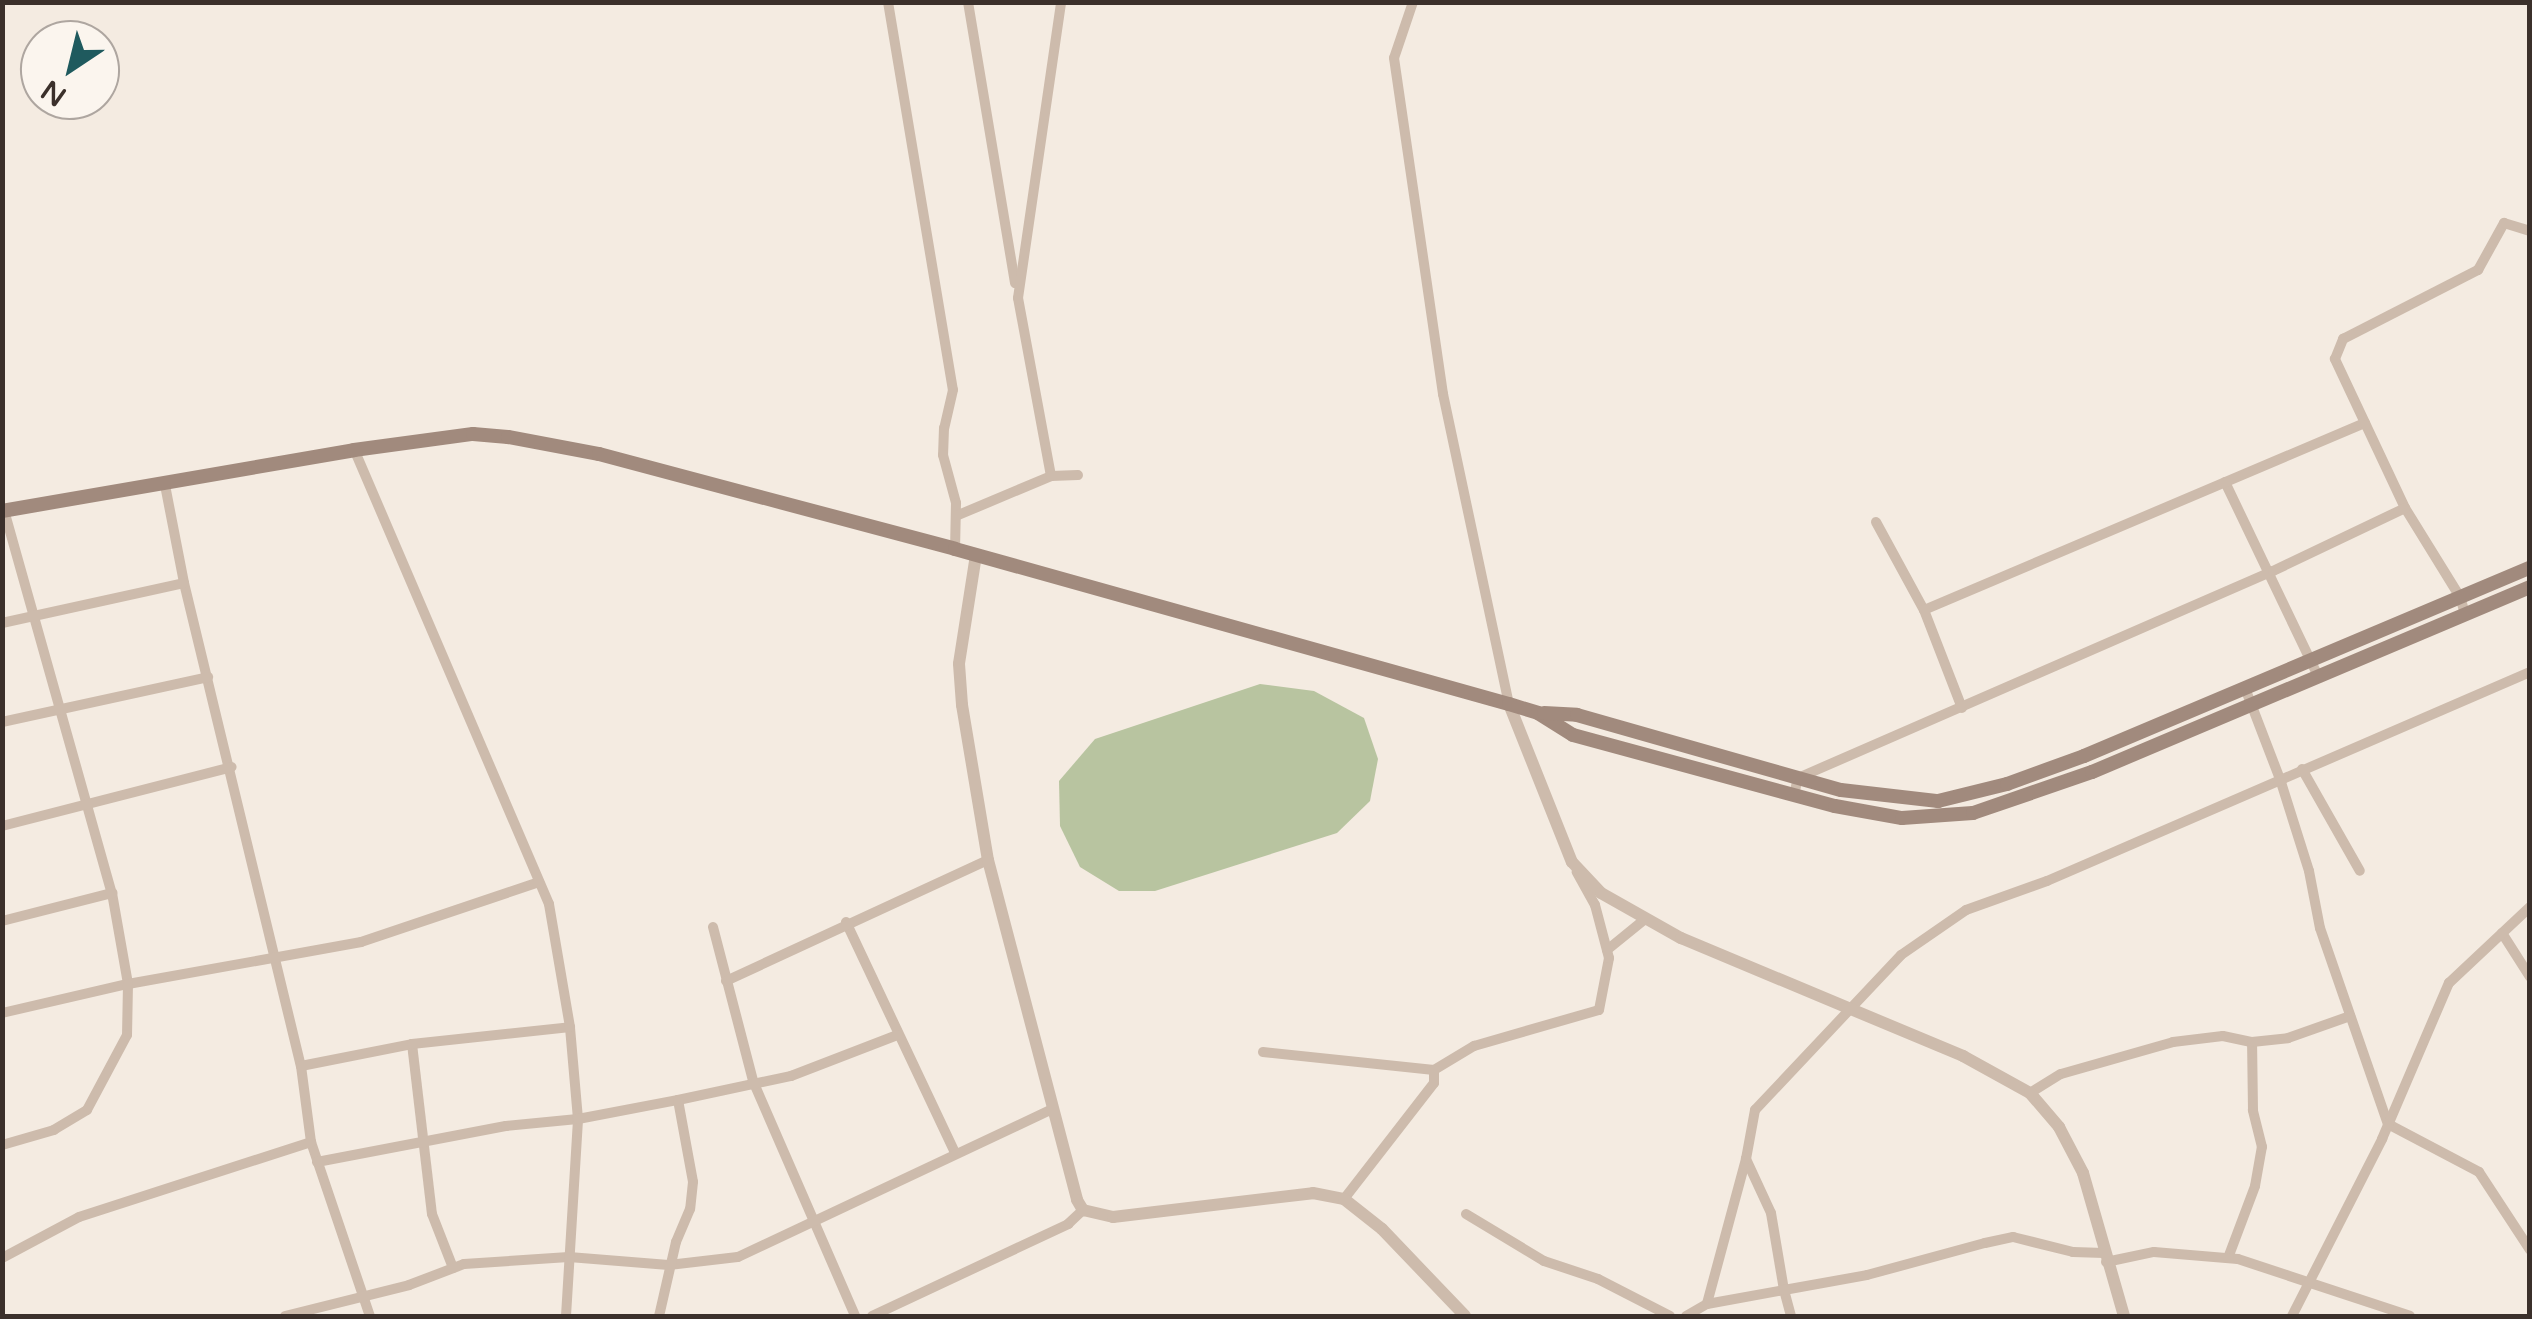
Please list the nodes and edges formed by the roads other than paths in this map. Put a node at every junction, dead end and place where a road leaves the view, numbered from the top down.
1 (888, 2) edge
2 (968, 2) edge
3 (1060, 2) edge
4 (1413, 2) edge
5 (2530, 231) edge
6 (1018, 298) junction
7 (2365, 423) junction
8 (354, 450) junction
9 (1078, 475) dead end
10 (1051, 476) junction
11 (2226, 482) junction
12 (165, 485) junction
13 (2406, 508) junction
14 (3, 510) edge
15 (956, 516) junction
16 (1876, 522) dead end
17 (956, 549) junction
18 (976, 555) junction
19 (2530, 568) edge
20 (2267, 574) junction
21 (184, 583) junction
22 (2530, 586) edge
23 (2460, 597) junction
24 (1924, 610) junction
25 (36, 614) junction
26 (2465, 614) junction
27 (2, 623) edge
28 (2310, 661) junction
29 (2530, 672) edge
30 (2318, 676) junction
31 (208, 677) junction
32 (2245, 688) junction
33 (1508, 704) junction
34 (2252, 704) junction
35 (61, 706) junction
36 (1962, 708) junction
37 (1538, 713) junction
38 (2, 722) edge
39 (232, 767) junction
40 (2302, 769) junction
41 (1798, 778) junction
42 (2280, 779) junction
43 (1794, 795) junction
44 (87, 803) junction
45 (2, 826) edge
46 (988, 860) junction
47 (1572, 862) junction
48 (2360, 870) dead end
49 (539, 882) junction
50 (112, 893) junction
51 (2530, 907) edge
52 (1645, 920) junction
53 (2, 921) edge
54 (846, 922) junction
55 (713, 927) dead end
56 (2502, 933) junction
57 (1608, 950) junction
58 (273, 956) junction
59 (2530, 977) edge
60 (726, 980) junction
61 (128, 984) junction
62 (1851, 1009) junction
63 (2, 1012) edge
64 (2350, 1016) junction
65 (570, 1027) junction
66 (897, 1035) junction
67 (2252, 1042) junction
68 (412, 1044) junction
69 (1263, 1052) dead end
70 (302, 1066) junction
71 (1434, 1070) junction
72 (752, 1081) junction
73 (2030, 1093) junction
74 (678, 1100) junction
75 (1053, 1109) junction
76 (578, 1120) junction
77 (2388, 1124) junction
78 (311, 1142) junction
79 (420, 1142) junction
80 (2, 1144) edge
81 (955, 1154) junction
82 (1746, 1159) junction
83 (317, 1162) junction
84 (1344, 1198) junction
85 (1084, 1210) junction
86 (1466, 1214) dead end
87 (813, 1222) junction
88 (2530, 1250) edge
89 (569, 1257) junction
90 (2105, 1257) junction
91 (2, 1258) edge
92 (2228, 1258) junction
93 (669, 1265) junction
94 (453, 1268) junction
95 (2309, 1280) junction
96 (1784, 1290) junction
97 (362, 1297) junction
98 (1707, 1304) junction
99 (285, 1316) edge
100 (370, 1316) edge
101 (566, 1316) edge
102 (659, 1316) edge
103 (854, 1316) edge
104 (872, 1316) edge
105 (1465, 1316) edge
106 (1670, 1316) edge
107 (1686, 1316) edge
108 (1791, 1316) edge
109 (2124, 1316) edge
110 (2292, 1316) edge
111 (2410, 1316) edge

1 - 15 street
2 - 6 street
3 - 6 street
4 - 33 street
5 - 7 street
6 - 10 street
7 - 11 street
7 - 13 street
8 - 12 main road
8 - 17 main road
8 - 49 street
9 - 10 street
10 - 15 street
11 - 20 street
11 - 24 street
12 - 14 main road
12 - 21 street
13 - 20 street
13 - 23 street
14 - 25 street
15 - 17 street
16 - 24 street
17 - 18 main road
18 - 33 main road
18 - 46 street
19 - 23 main road
20 - 28 street
20 - 36 street
21 - 25 street
21 - 31 street
22 - 26 main road
23 - 26 street
23 - 28 main road
24 - 36 street
25 - 27 street
25 - 35 street
26 - 30 main road
28 - 30 street
28 - 32 main road
29 - 40 street
30 - 34 main road
31 - 35 street
31 - 39 street
32 - 34 street
32 - 41 main road
33 - 37 main road
33 - 47 street
34 - 42 street
34 - 43 main road
35 - 38 street
35 - 44 street
36 - 41 street
37 - 41 main road
37 - 43 main road
39 - 44 street
39 - 58 street
40 - 42 street
40 - 48 street
41 - 43 street
42 - 62 street
42 - 64 street
44 - 45 street
44 - 50 street
46 - 54 street
46 - 75 street
47 - 52 street
47 - 57 street
49 - 58 street
49 - 65 street
50 - 53 street
50 - 61 street
51 - 56 street
52 - 57 street
52 - 62 street
54 - 60 street
54 - 66 street
55 - 60 street
56 - 59 street
56 - 77 street
57 - 71 street
58 - 61 street
58 - 70 street
60 - 72 street
61 - 63 street
61 - 80 street
62 - 73 street
62 - 82 street
64 - 67 street
64 - 77 street
65 - 68 street
65 - 76 street
66 - 72 street
66 - 81 street
67 - 73 street
67 - 92 street
68 - 70 street
68 - 79 street
69 - 71 street
70 - 78 street
71 - 84 street
72 - 74 street
72 - 87 street
73 - 90 street
74 - 76 street
74 - 93 street
75 - 81 street
75 - 85 street
76 - 79 street
76 - 89 street
77 - 88 street
77 - 95 street
78 - 83 street
78 - 91 street
79 - 83 street
79 - 94 street
81 - 87 street
82 - 96 street
82 - 98 street
83 - 97 street
84 - 85 street
84 - 105 street
85 - 104 street
86 - 106 street
87 - 93 street
87 - 103 street
89 - 93 street
89 - 94 street
89 - 101 street
90 - 92 street
90 - 96 street
90 - 109 street
92 - 95 street
93 - 102 street
94 - 97 street
95 - 110 street
95 - 111 street
96 - 98 street
96 - 108 street
97 - 99 street
97 - 100 street
98 - 107 street

